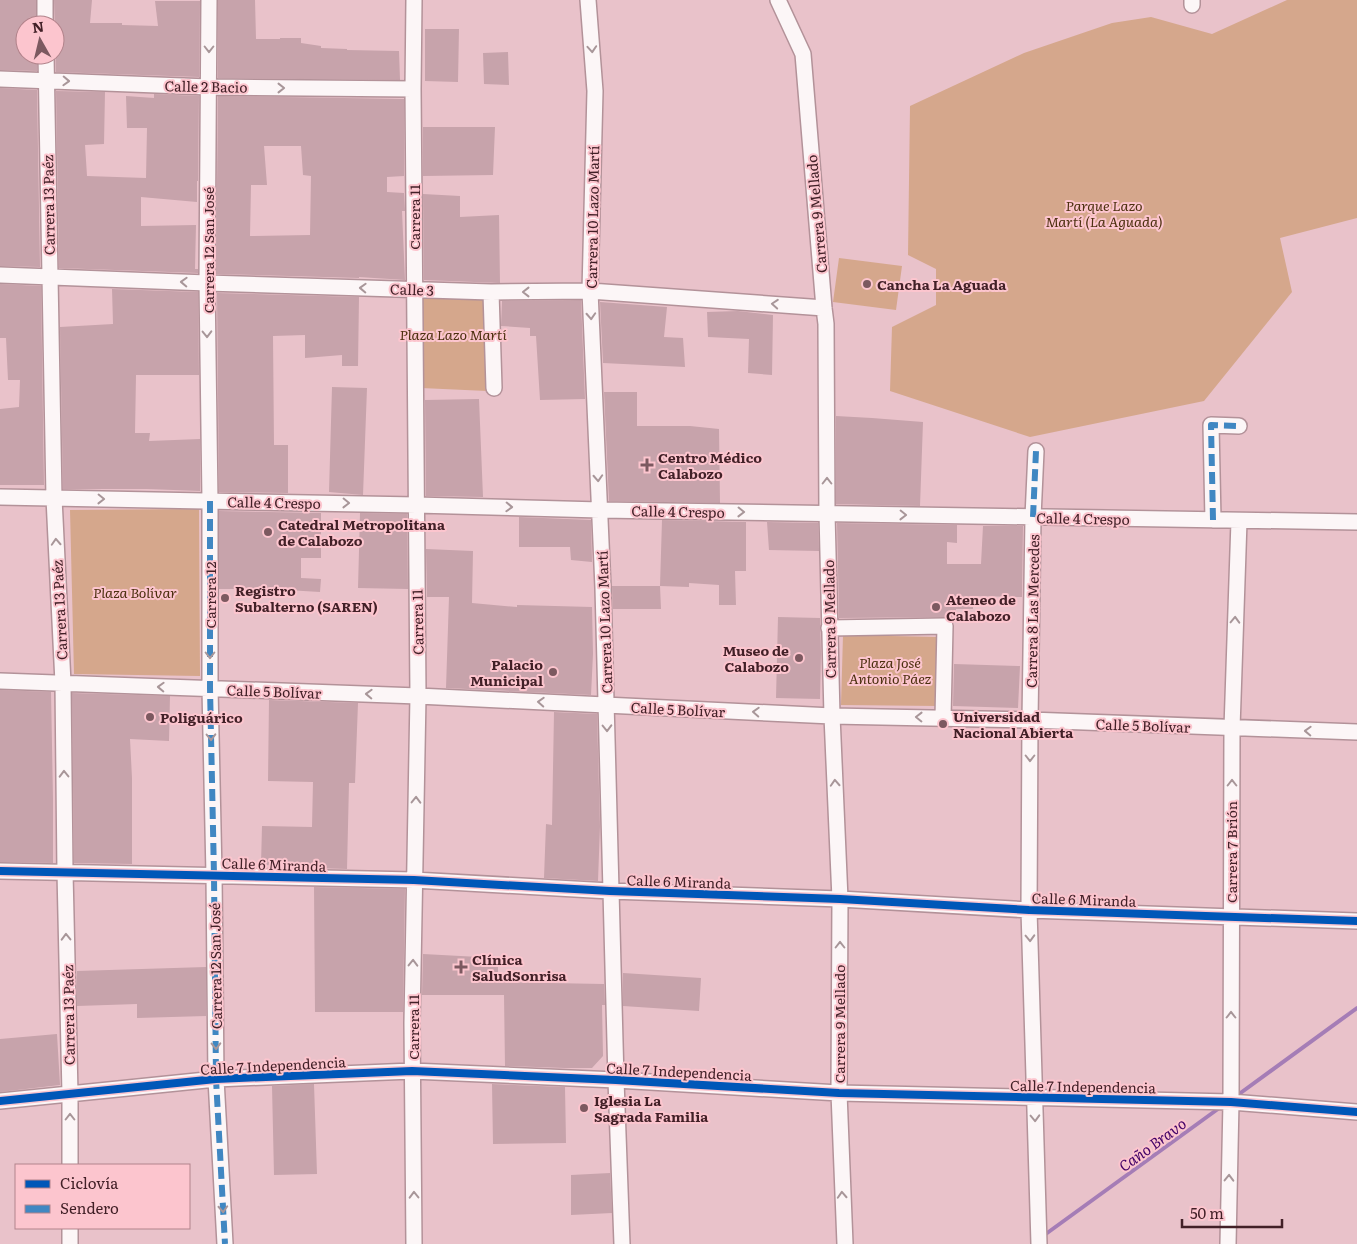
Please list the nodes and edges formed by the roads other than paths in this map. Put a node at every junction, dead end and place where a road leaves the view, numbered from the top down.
1 (45, 0) edge
2 (209, 0) edge
3 (414, 0) edge
4 (588, 0) edge
5 (778, 0) edge
6 (45, 15) edge
7 (46, 65) edge
8 (0, 79) edge
9 (46, 80) junction
10 (209, 87) junction
11 (413, 89) junction
12 (0, 275) edge
13 (49, 277) junction
14 (207, 283) junction
15 (415, 289) junction
16 (590, 291) junction
17 (491, 292) junction
18 (824, 308) junction
19 (494, 388) dead end
20 (1239, 426) dead end
21 (1036, 450) dead end
22 (0, 497) edge
23 (54, 498) junction
24 (210, 501) junction
25 (416, 505) junction
26 (600, 510) junction
27 (827, 513) junction
28 (1033, 517) junction
29 (1213, 520) junction
30 (1239, 521) junction
31 (1357, 522) edge
32 (829, 628) junction
33 (0, 681) edge
34 (63, 683) junction
35 (210, 688) junction
36 (418, 696) junction
37 (606, 706) junction
38 (832, 716) junction
39 (943, 718) junction
40 (1030, 720) junction
41 (1232, 728) junction
42 (1357, 732) edge
43 (0, 870) edge
44 (65, 872) junction
45 (214, 875) junction
46 (414, 880) junction
47 (610, 892) junction
48 (840, 900) junction
49 (1029, 910) junction
50 (1231, 917) junction
51 (1357, 921) edge
52 (412, 1071) junction
53 (216, 1079) junction
54 (616, 1080) junction
55 (839, 1093) junction
56 (70, 1094) junction
57 (1034, 1096) junction
58 (0, 1100) edge
59 (1231, 1102) junction
60 (1357, 1112) edge
61 (70, 1164) edge
62 (70, 1229) edge
63 (70, 1244) edge
64 (224, 1244) edge
65 (414, 1244) edge
66 (622, 1244) edge
67 (844, 1244) edge
68 (1039, 1244) edge
69 (1228, 1244) edge

1 - 6 street
2 -> 10 street, Carrera 12 San José
3 - 11 street, Carrera 11
4 -> 16 street, Carrera 10 Lazo Martí
5 - 18 street, Carrera 9 Mellado
7 - 9 street, Carrera 13 Paéz
8 - 9 street, Calle 2 Bacio
9 -> 10 street, Calle 2 Bacio
9 - 13 street, Carrera 13 Paéz
10 -> 11 street, Calle 2 Bacio
10 - 14 street, Carrera 12 San José
11 - 15 street, Carrera 11
12 - 13 street, Calle 3
14 -> 13 street, Calle 3
13 - 23 street, Carrera 13 Paéz
15 -> 14 street, Calle 3
14 -> 24 street, Carrera 12 San José
15 - 17 street, Calle 3
15 - 25 street, Carrera 11
16 -> 17 street, Calle 3
18 -> 16 street, Calle 3
16 -> 26 street, Carrera 10 Lazo Martí
17 - 19 street
27 -> 18 street, Carrera 9 Mellado
20 - 29 street
21 - 28 street, Carrera 8 Las Mercedes
22 - 23 street, Calle 4 Crespo
23 -> 24 street, Calle 4 Crespo
34 -> 23 street, Carrera 13 Paéz
24 -> 25 street, Calle 4 Crespo
24 -> 35 street, Carrera 12
25 -> 26 street, Calle 4 Crespo
25 - 36 street, Carrera 11
26 -> 27 street, Calle 4 Crespo
26 - 37 street, Carrera 10 Lazo Martí
27 -> 28 street, Calle 4 Crespo
27 - 32 street, Carrera 9 Mellado
28 - 29 street, Calle 4 Crespo
28 - 40 street, Carrera 8 Las Mercedes
29 - 30 street, Calle 4 Crespo
30 - 31 street, Calle 4 Crespo
41 -> 30 street, Carrera 7 Brión
32 - 38 street, Carrera 9 Mellado
32 - 39 street
33 - 34 street, Calle 5 Bolívar
35 -> 34 street, Calle 5 Bolívar
44 -> 34 street, Carrera 13 Paéz
36 -> 35 street, Calle 5 Bolívar
35 -> 45 street, Carrera 12 San José
37 -> 36 street, Calle 5 Bolívar
46 -> 36 street, Carrera 11
38 -> 37 street, Calle 5 Bolívar
37 -> 47 street, Carrera 10 Lazo Martí
39 -> 38 street, Calle 5 Bolívar
48 -> 38 street, Carrera 9 Mellado
39 - 40 street, Calle 5 Bolívar
40 - 41 street, Calle 5 Bolívar
40 -> 49 street, Carrera 8 Las Mercedes
42 -> 41 street, Calle 5 Bolívar
50 -> 41 street, Carrera 7 Brión
43 - 44 street, Calle 6 Miranda
44 - 45 street, Calle 6 Miranda
56 -> 44 street, Carrera 13 Paéz
45 - 46 street, Calle 6 Miranda
45 -> 53 street, Carrera 12 San José
46 - 47 street, Calle 6 Miranda
52 -> 46 street, Carrera 11
47 - 48 street, Calle 6 Miranda
47 - 54 street, Carrera 10 Lazo Martí
48 - 49 street, Calle 6 Miranda
55 -> 48 street, Carrera 9 Mellado
49 - 50 street, Calle 6 Miranda
49 -> 57 street, Carrera 8 Las Mercedes
50 - 51 street, Calle 6 Miranda
59 -> 50 street, Carrera 7 Brión
52 - 53 street, Calle 7 Independencia
52 - 54 street, Calle 7 Independencia
65 -> 52 street, Carrera 11
53 - 56 street, Calle 7 Independencia
53 -> 64 street, Carrera 12 San José
54 - 55 street, Calle 7 Independencia
54 - 66 street, Carrera 10 Lazo Martí
55 - 57 street, Calle 7 Independencia
67 -> 55 street, Carrera 9 Mellado
56 - 58 street, Calle 7 Independencia
61 -> 56 street, Carrera 13 Paéz
57 - 59 street, Calle 7 Independencia
57 -> 68 street, Carrera 8 Las Mercedes
59 - 60 street, Calle 7 Independencia
69 -> 59 street, Carrera 7 Brión
62 - 63 street

